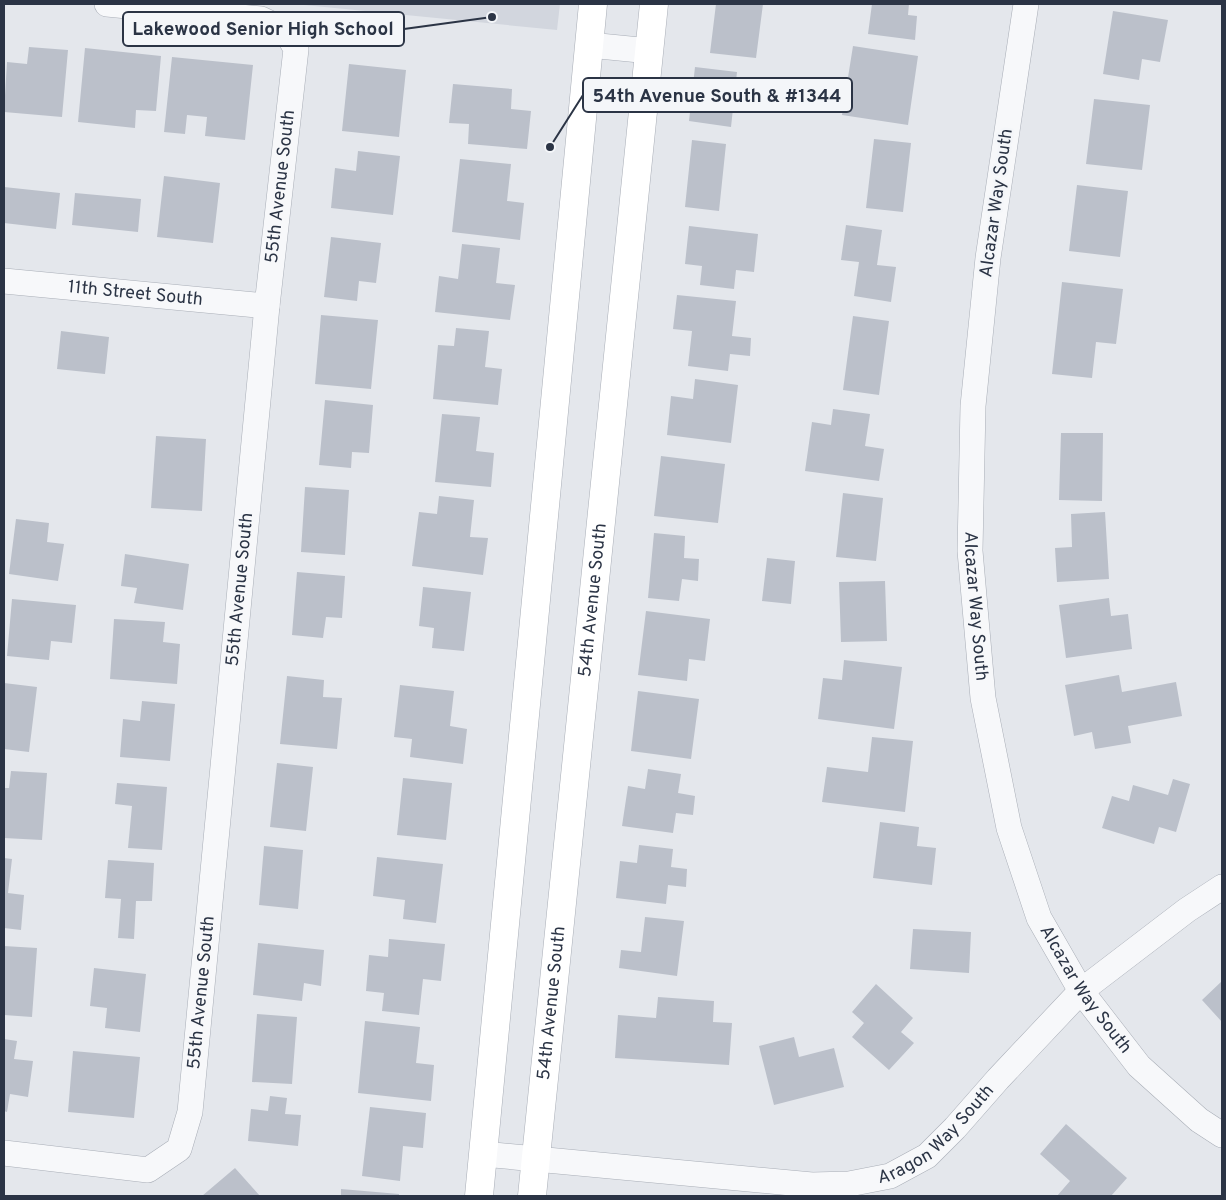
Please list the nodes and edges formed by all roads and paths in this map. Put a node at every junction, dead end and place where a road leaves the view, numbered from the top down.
1 (107, 4) edge
2 (593, 4) edge
3 (654, 4) edge
4 (1026, 4) edge
5 (589, 45) junction
6 (650, 51) junction
7 (4, 280) edge
8 (267, 306) junction
9 (1222, 887) edge
10 (1080, 991) junction
11 (1222, 1135) edge
12 (4, 1153) edge
13 (483, 1154) junction
14 (536, 1159) junction
15 (479, 1196) edge
16 (532, 1196) edge

1 - 8 street, 55th Avenue South
2 - 5 main road
3 - 6 main road, 54th Avenue South
4 - 10 street, Alcazar Way South
5 - 6 street
5 - 13 main road
6 - 14 main road, 54th Avenue South
7 - 8 street, 11th Street South
8 - 12 street, 55th Avenue South
9 - 10 street, Aragon Way South
10 - 11 street, Alcazar Way South
10 - 14 street, Aragon Way South
13 - 14 street, Aragon Way South
13 - 15 main road
14 - 16 main road, 54th Avenue South

